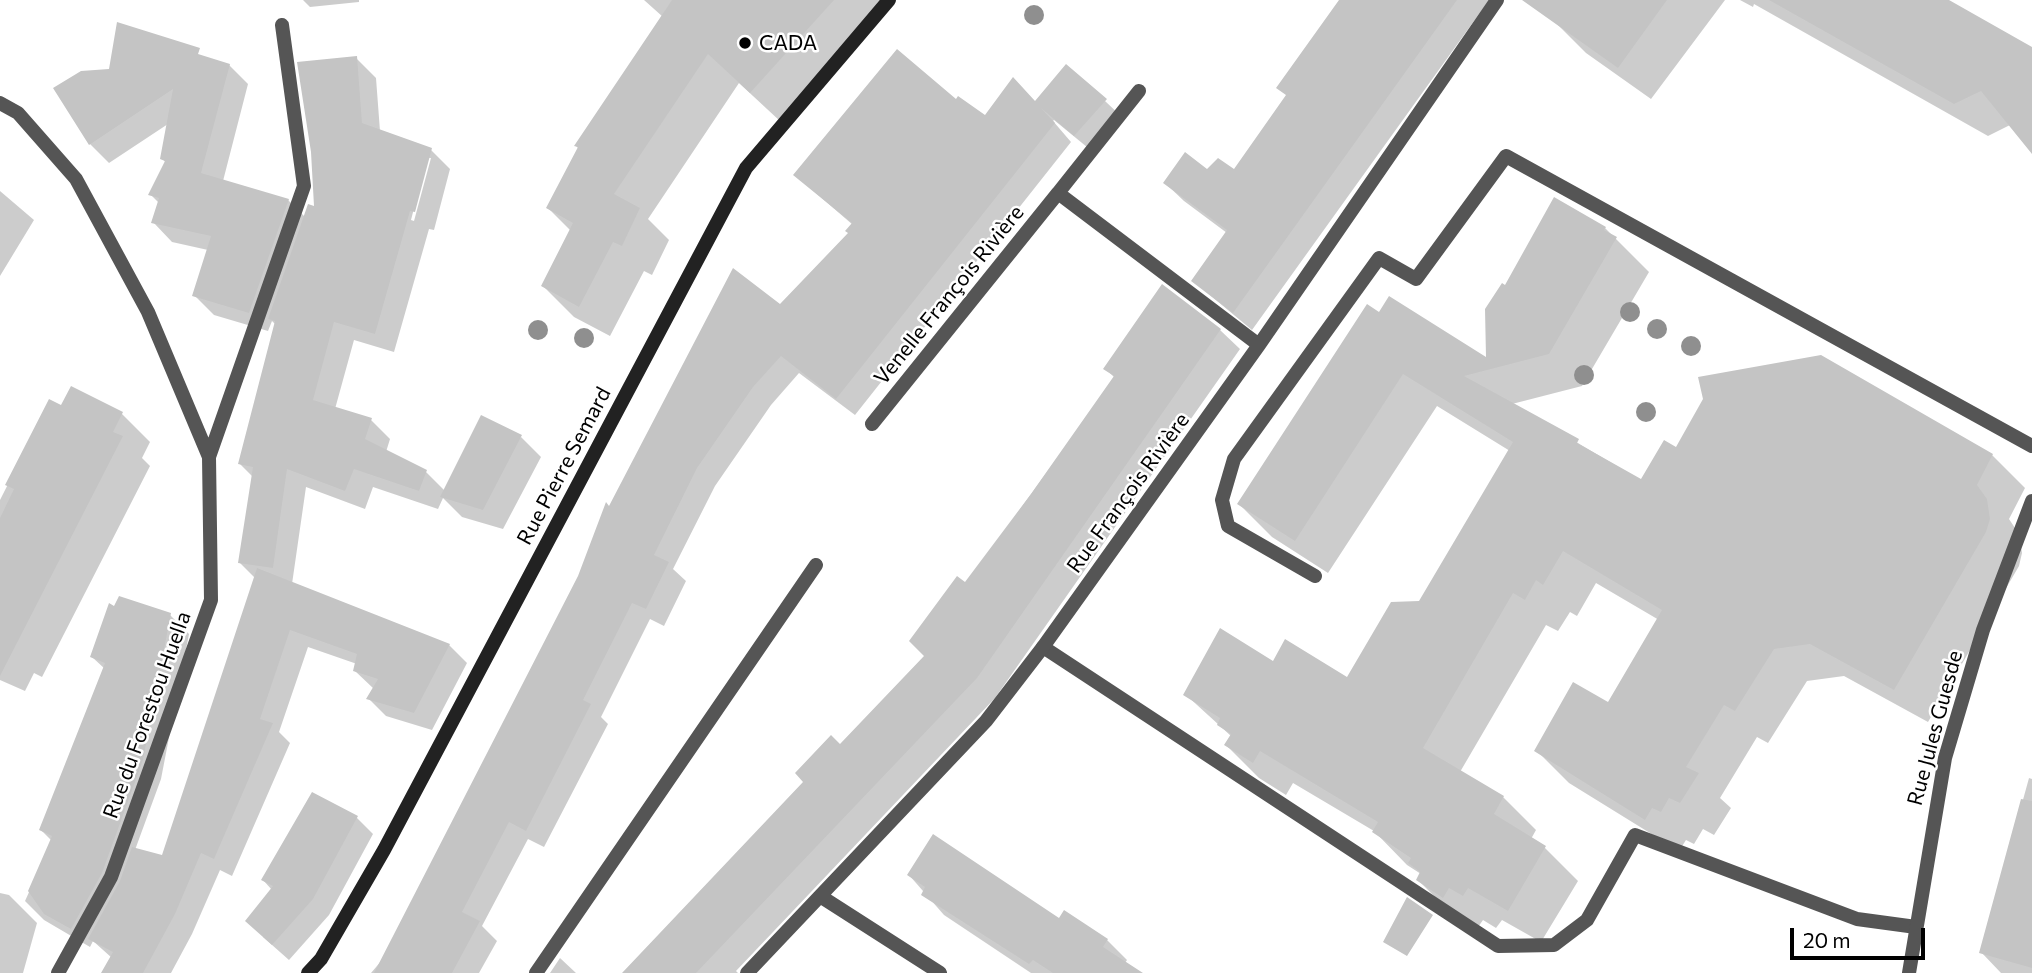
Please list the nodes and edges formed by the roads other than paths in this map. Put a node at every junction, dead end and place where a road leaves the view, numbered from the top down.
1 (889, 0) edge
2 (1497, 0) edge
3 (282, 25) dead end
4 (1139, 91) dead end
5 (0, 103) edge
6 (1058, 193) junction
7 (1259, 345) junction
8 (873, 424) dead end
9 (2032, 446) edge
10 (209, 457) junction
11 (2032, 501) edge
12 (816, 565) dead end
13 (1315, 576) dead end
14 (1043, 647) junction
15 (820, 896) junction
16 (1916, 927) junction
17 (58, 973) edge
18 (308, 973) edge
19 (536, 973) edge
20 (747, 973) edge
21 (940, 973) edge
22 (1909, 973) edge

1 - 18 main road, Rue Pierre Semard
2 - 7 street, Rue François Rivière
3 - 10 street, Rue du Forestou Huella
4 - 6 street, Venelle François Rivière
5 - 10 street, Rue du Forestou Huella
6 - 7 street
6 - 8 street, Venelle François Rivière
7 - 14 street, Rue François Rivière
9 - 13 street
10 - 17 street, Rue du Forestou Huella
11 - 16 street, Rue Jules Guesde
12 - 19 street
14 - 15 street, Rue François Rivière
14 - 16 street
15 - 20 street, Rue François Rivière
15 - 21 street
16 - 22 street, Rue Jules Guesde

